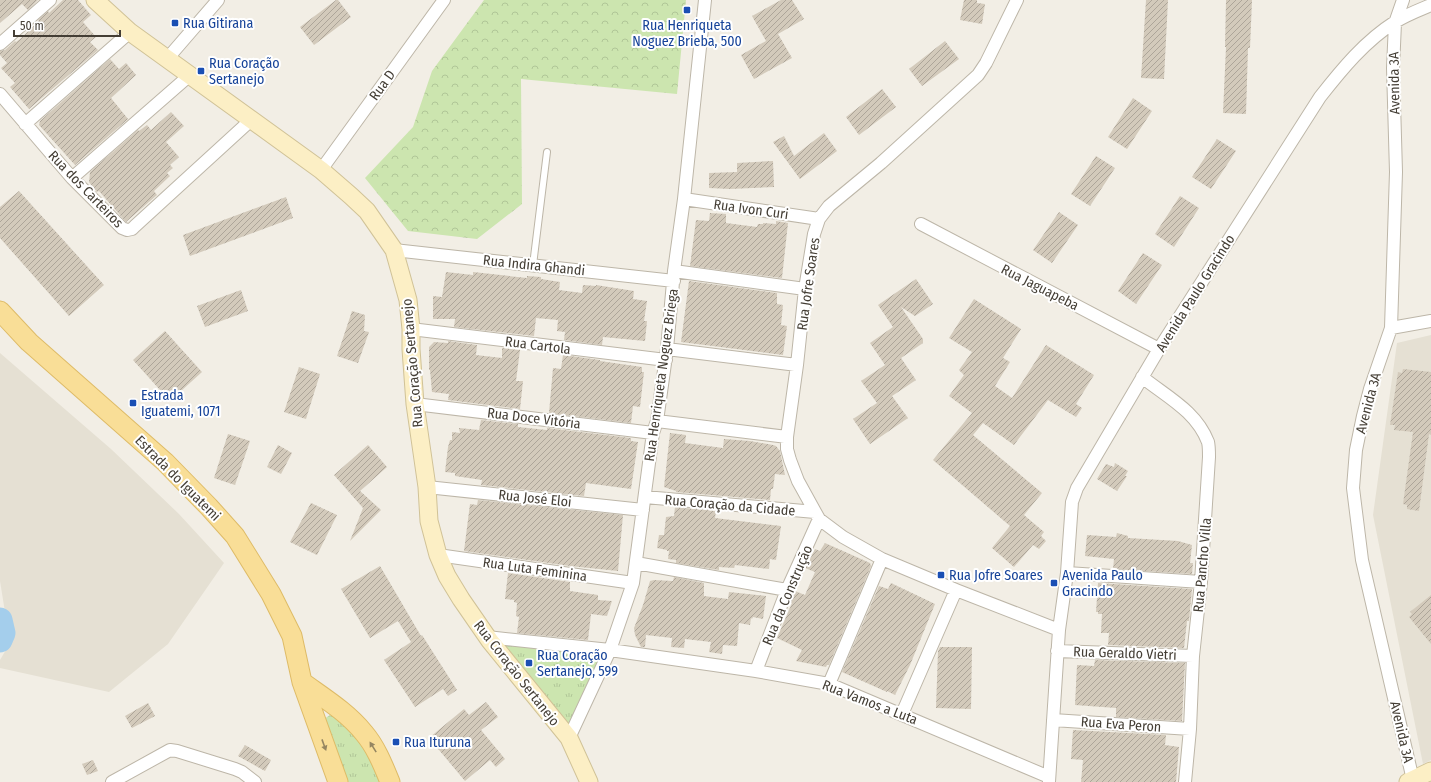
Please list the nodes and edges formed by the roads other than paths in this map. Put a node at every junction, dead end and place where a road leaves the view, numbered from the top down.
1 (50, 0) edge
2 (95, 0) edge
3 (218, 0) edge
4 (444, 0) edge
5 (705, 0) edge
6 (1017, 0) edge
7 (1404, 0) edge
8 (1431, 5) edge
9 (1394, 22) junction
10 (130, 32) junction
11 (0, 44) edge
12 (167, 59) junction
13 (190, 75) junction
14 (0, 94) edge
15 (251, 120) junction
16 (25, 124) junction
17 (547, 152) dead end
18 (321, 170) junction
19 (72, 178) junction
20 (684, 199) junction
21 (819, 219) junction
22 (921, 224) dead end
23 (394, 250) junction
24 (533, 265) junction
25 (674, 276) junction
26 (805, 288) junction
27 (0, 311) edge
28 (1431, 321) edge
29 (1391, 328) junction
30 (411, 329) junction
31 (1159, 349) junction
32 (666, 354) junction
33 (797, 365) junction
34 (1142, 377) junction
35 (415, 404) junction
36 (657, 420) junction
37 (653, 433) junction
38 (787, 437) junction
39 (427, 486) junction
40 (645, 497) junction
41 (643, 510) junction
42 (817, 516) junction
43 (438, 555) junction
44 (882, 559) junction
45 (636, 563) junction
46 (1067, 573) junction
47 (633, 582) junction
48 (1201, 582) junction
49 (787, 590) junction
50 (956, 590) junction
51 (1059, 630) junction
52 (487, 637) junction
53 (610, 650) junction
54 (1057, 651) junction
55 (1193, 656) junction
56 (756, 671) junction
57 (302, 682) junction
58 (829, 684) junction
59 (902, 714) junction
60 (347, 715) junction
61 (1053, 720) junction
62 (317, 727) junction
63 (1190, 729) junction
64 (569, 738) junction
65 (1431, 771) edge
66 (1049, 779) edge
67 (587, 780) edge
68 (1412, 781) edge
69 (112, 782) edge
70 (255, 782) edge
71 (338, 782) edge
72 (390, 782) edge
73 (1185, 782) edge

1 - 11 street
2 - 10 street, Rua Coração Sertanejo
3 - 12 street
4 - 18 street, Rua D
5 - 20 street, Rua Henriqueta Noguez Briega
6 - 21 street, Rua Jofre Soares
7 - 9 street
8 - 9 street, Avenida Paulo Gracindo
9 - 29 street, Avenida 3A
9 - 31 street, Avenida Paulo Gracindo
10 - 12 street, Rua Coração Sertanejo
10 - 16 street
12 - 13 street, Rua Coração Sertanejo
13 - 15 street, Rua Coração Sertanejo
13 - 19 street
14 - 16 street, Rua dos Carteiros
15 - 18 street, Rua Coração Sertanejo
15 - 19 street, Rua dos Carteiros
16 - 19 street, Rua dos Carteiros
17 - 24 lane
18 - 23 street, Rua Coração Sertanejo
20 - 21 street, Rua Ivon Curi
20 - 25 street, Rua Henriqueta Noguez Briega
21 - 26 street, Rua Jofre Soares
22 - 31 street, Rua Jaguapeba
23 - 24 street, Rua Indira Ghandi
23 - 30 street, Rua Coração Sertanejo
24 - 25 street, Rua Indira Ghandi
25 - 26 street, Rua Indira Ghandi
25 - 32 street, Rua Henriqueta Noguez Briega
26 - 33 street, Rua Jofre Soares
27 - 57 main road, Estrada do Iguatemi
28 - 29 street
29 - 68 street, Avenida 3A
30 - 32 street, Rua Cartola
30 - 35 street, Rua Coração Sertanejo
31 - 34 street, Avenida Paulo Gracindo
32 - 33 street, Rua Cartola
32 - 36 street, Rua Henriqueta Noguez Briega
33 - 38 street, Rua Jofre Soares
34 - 46 street, Avenida Paulo Gracindo
34 - 48 street, Rua Pancho Villa
35 - 37 street, Rua Doce Vitória
35 - 39 street, Rua Coração Sertanejo
36 - 37 street, Rua Henriqueta Noguez Briega
36 - 38 street
37 - 40 street, Rua Henriqueta Noguez Briega
38 - 42 street, Rua Jofre Soares
39 - 41 street, Rua José Eloi
39 - 43 street, Rua Coração Sertanejo
40 - 41 street, Rua Henriqueta Noguez Briega
40 - 42 street, Rua Coração da Cidade
41 - 45 street, Rua Henriqueta Noguez Briega
42 - 44 street, Rua Jofre Soares
42 - 49 street, Rua da Construção
43 - 47 street, Rua Luta Feminina
43 - 52 street, Rua Coração Sertanejo
44 - 50 street, Rua Jofre Soares
44 - 58 street
45 - 47 street, Rua Henriqueta Noguez Briega
45 - 49 street
46 - 48 street
46 - 51 street, Avenida Paulo Gracindo
47 - 53 street, Rua Henriqueta Noguez Briega
48 - 55 street, Rua Pancho Villa
49 - 56 street, Rua da Construção
50 - 51 street, Rua Jofre Soares
50 - 59 street
51 - 54 street, Avenida Paulo Gracindo
52 - 53 street, Rua Vamos a Luta
52 - 64 street, Rua Coração Sertanejo
53 - 56 street, Rua Vamos a Luta
53 - 64 street, Rua Henriqueta Noguez Briega
54 - 55 street, Rua Geraldo Vietri
54 - 61 street, Avenida Paulo Gracindo
55 - 63 street, Rua Pancho Villa
56 - 58 street, Rua Vamos a Luta
57 - 60 main road
57 - 62 main road, Estrada do Iguatemi
58 - 59 street, Rua Vamos a Luta
59 - 66 street, Rua Vamos a Luta
60 - 62 main road
72 -> 60 main road
61 - 63 street, Rua Eva Peron
61 - 66 street, Avenida Paulo Gracindo
62 -> 71 main road, Estrada do Iguatemi
63 - 73 street, Rua Pancho Villa
64 - 67 street, Rua Coração Sertanejo
65 - 68 street
69 - 70 street

